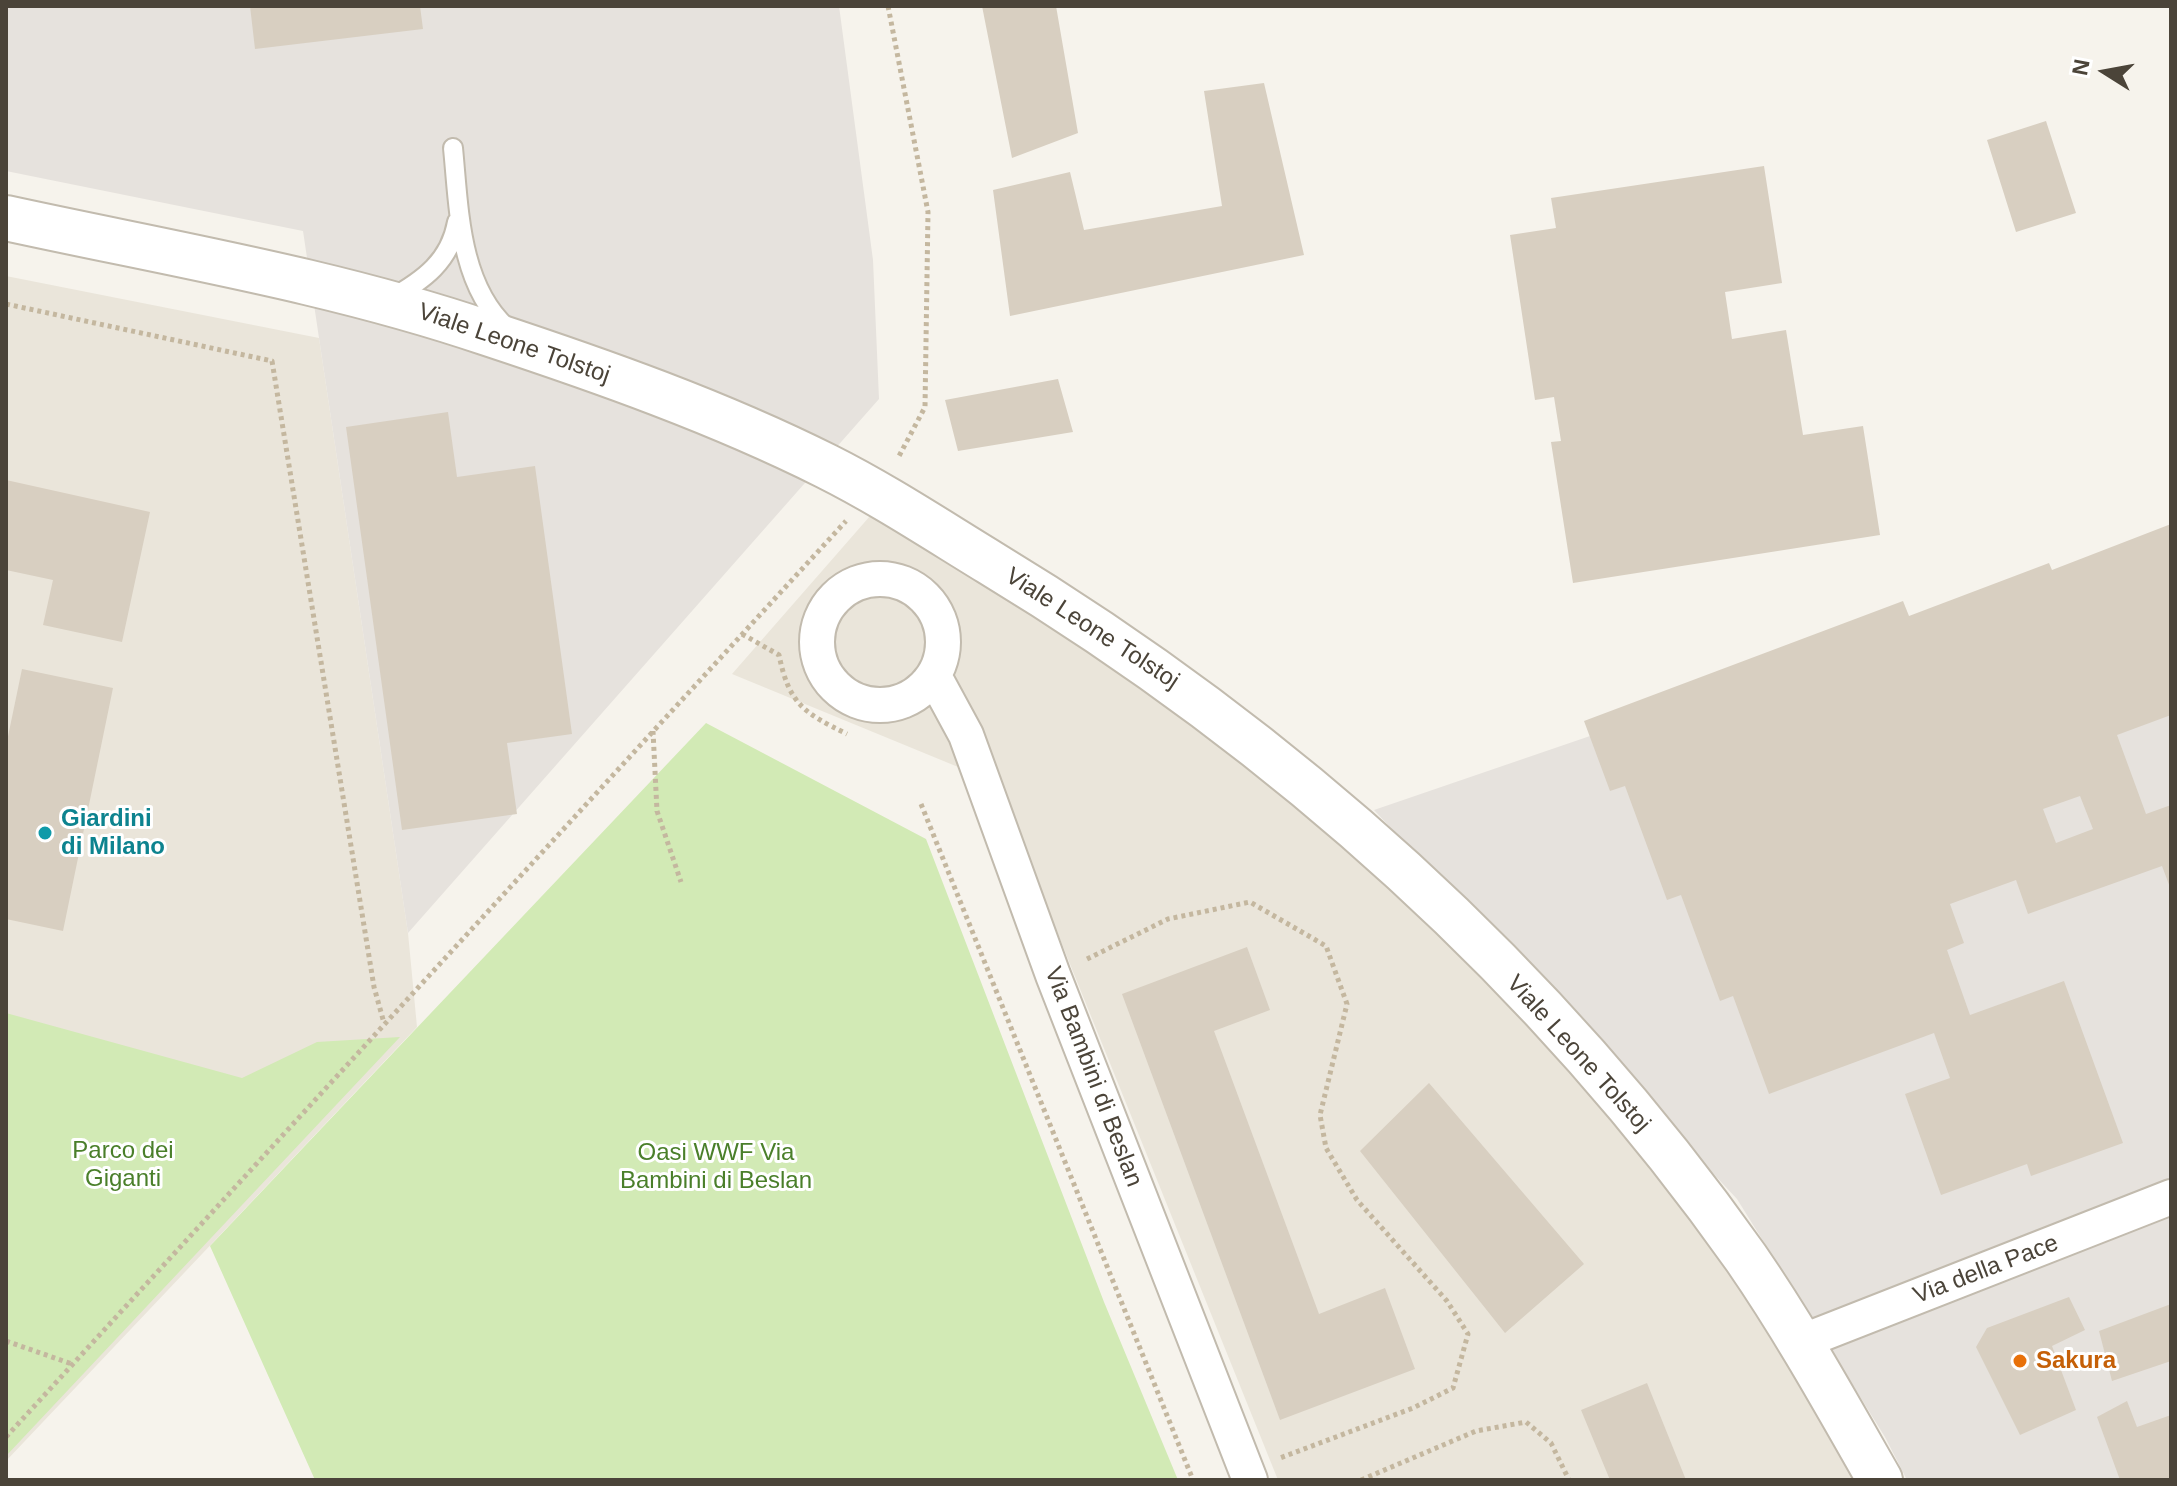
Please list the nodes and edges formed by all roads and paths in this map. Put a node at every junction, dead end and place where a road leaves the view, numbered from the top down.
1 (888, 6) edge
2 (453, 148) dead end
3 (460, 212) junction
4 (6, 218) edge
5 (385, 302) junction
6 (6, 304) edge
7 (527, 347) junction
8 (873, 492) junction
9 (742, 634) junction
10 (934, 676) dead end
11 (653, 731) junction
12 (847, 734) dead end
13 (921, 804) dead end
14 (681, 882) dead end
15 (1053, 975) junction
16 (385, 1024) junction
17 (2171, 1197) edge
18 (6, 1341) edge
19 (1801, 1342) junction
20 (72, 1364) junction
21 (6, 1437) edge
22 (1248, 1476) edge
23 (1193, 1480) edge
24 (1361, 1480) edge
25 (1569, 1480) edge
26 (1880, 1480) edge

1 - 8 path
2 - 3 lane
3 - 5 lane
3 - 7 lane
4 - 5 street, Viale Leone Tolstoj
5 - 7 street, Viale Leone Tolstoj
6 - 16 path
7 - 8 street, Viale Leone Tolstoj
8 - 9 path
8 - 19 street, Viale Leone Tolstoj
9 - 11 path
9 - 12 path
10 - 15 street, Via Bambini di Beslan
11 - 14 path
11 - 16 path
13 - 23 path
15 - 22 street, Via Bambini di Beslan
15 - 22 path
16 - 20 path
17 - 19 street, Via della Pace
18 - 20 path
19 - 26 street, Viale Leone Tolstoj
20 - 21 path
24 - 25 path

